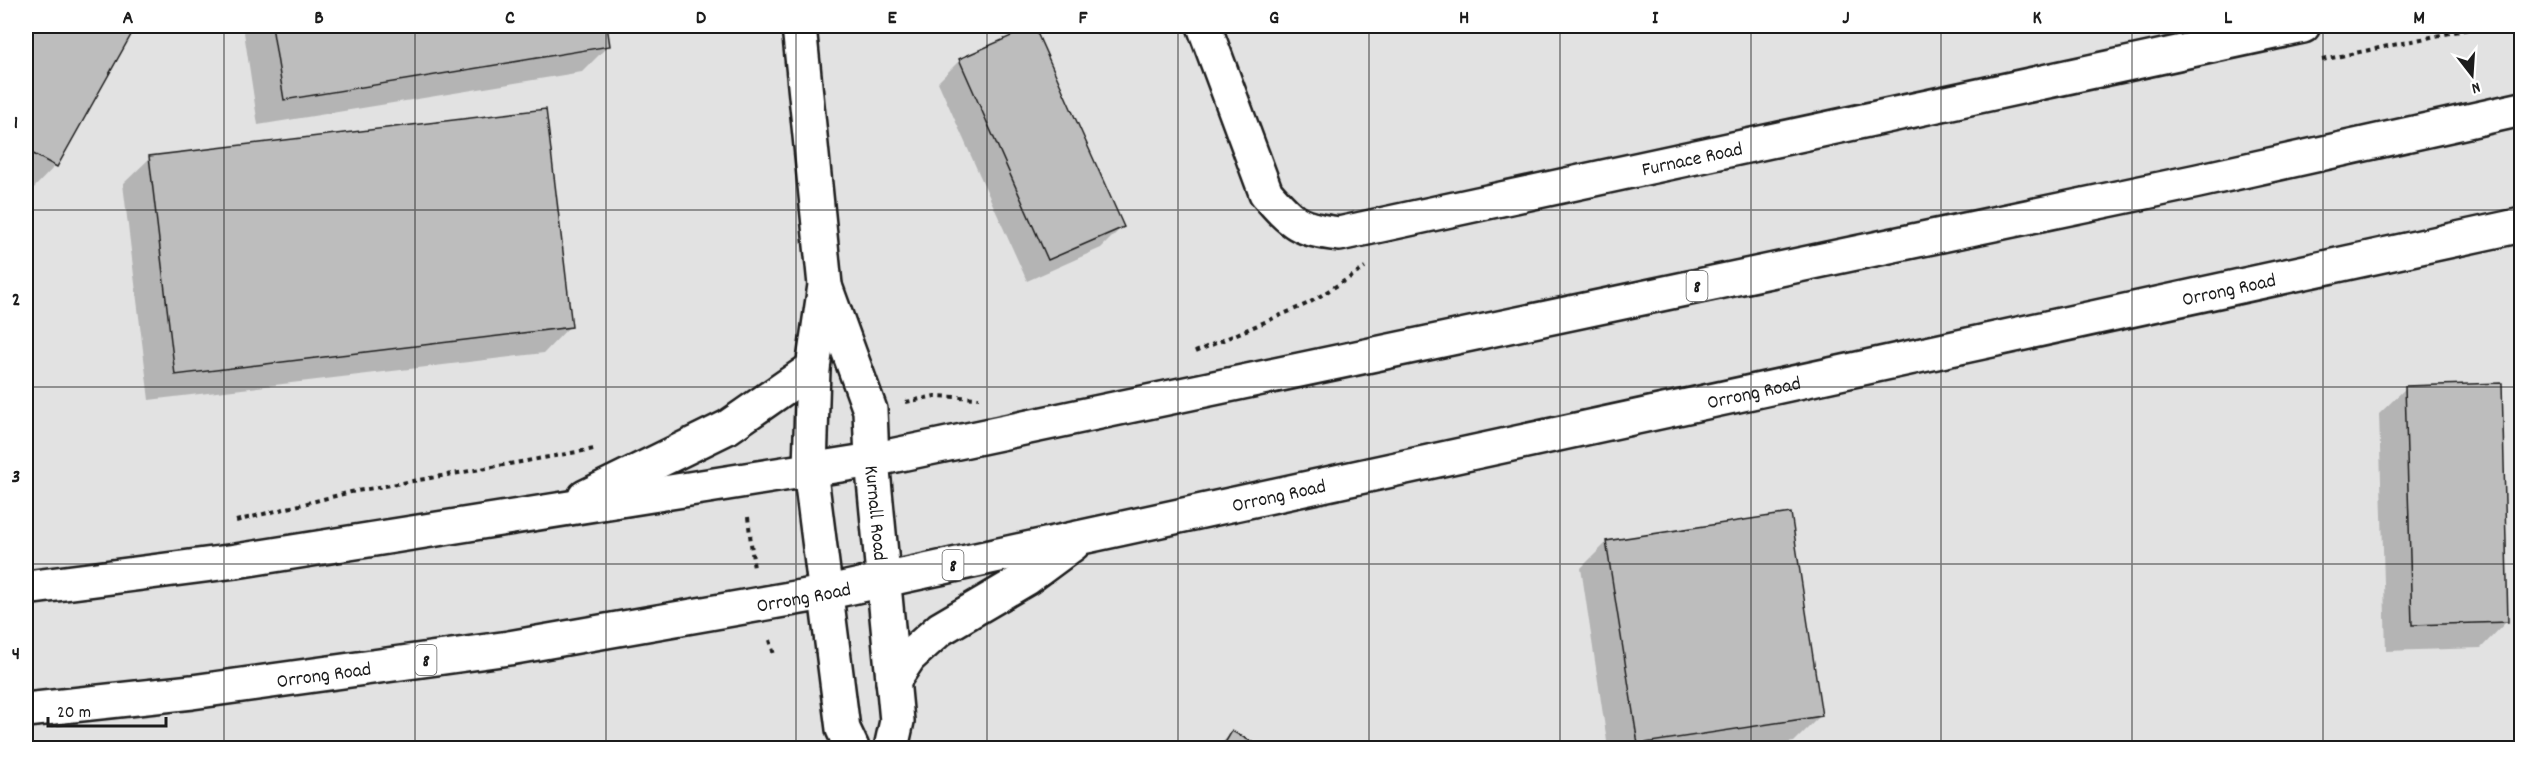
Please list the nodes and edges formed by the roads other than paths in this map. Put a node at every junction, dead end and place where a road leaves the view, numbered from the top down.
1 (799, 26) edge
2 (1204, 26) edge
3 (2303, 26) edge
4 (2522, 109) edge
5 (2522, 225) edge
6 (825, 285) junction
7 (813, 368) junction
8 (872, 460) junction
9 (810, 469) junction
10 (553, 513) junction
11 (1082, 538) junction
12 (883, 581) junction
13 (26, 588) edge
14 (824, 593) junction
15 (893, 681) junction
16 (26, 710) edge
17 (852, 748) edge
18 (891, 748) edge

1 - 6 main road, Kurnall Road
2 - 3 main road, Furnace Road
4 - 8 main road, 8
5 - 11 main road, Orrong Road / 8
6 - 7 main road, Kurnall Road
6 - 8 main road, Kurnall Road
7 - 9 main road, Kurnall Road
7 - 10 main road
8 - 9 main road, 8
8 - 12 main road, Kurnall Road
9 - 10 main road, 8
9 - 14 main road, Kurnall Road
10 - 13 main road, 8
11 - 12 main road, Orrong Road / 8
11 - 15 main road
12 - 14 main road, Orrong Road / 8
12 - 15 main road, Kurnall Road
14 - 16 main road, Orrong Road / 8
14 - 17 main road, Kurnall Road
15 - 18 main road, Kurnall Road

